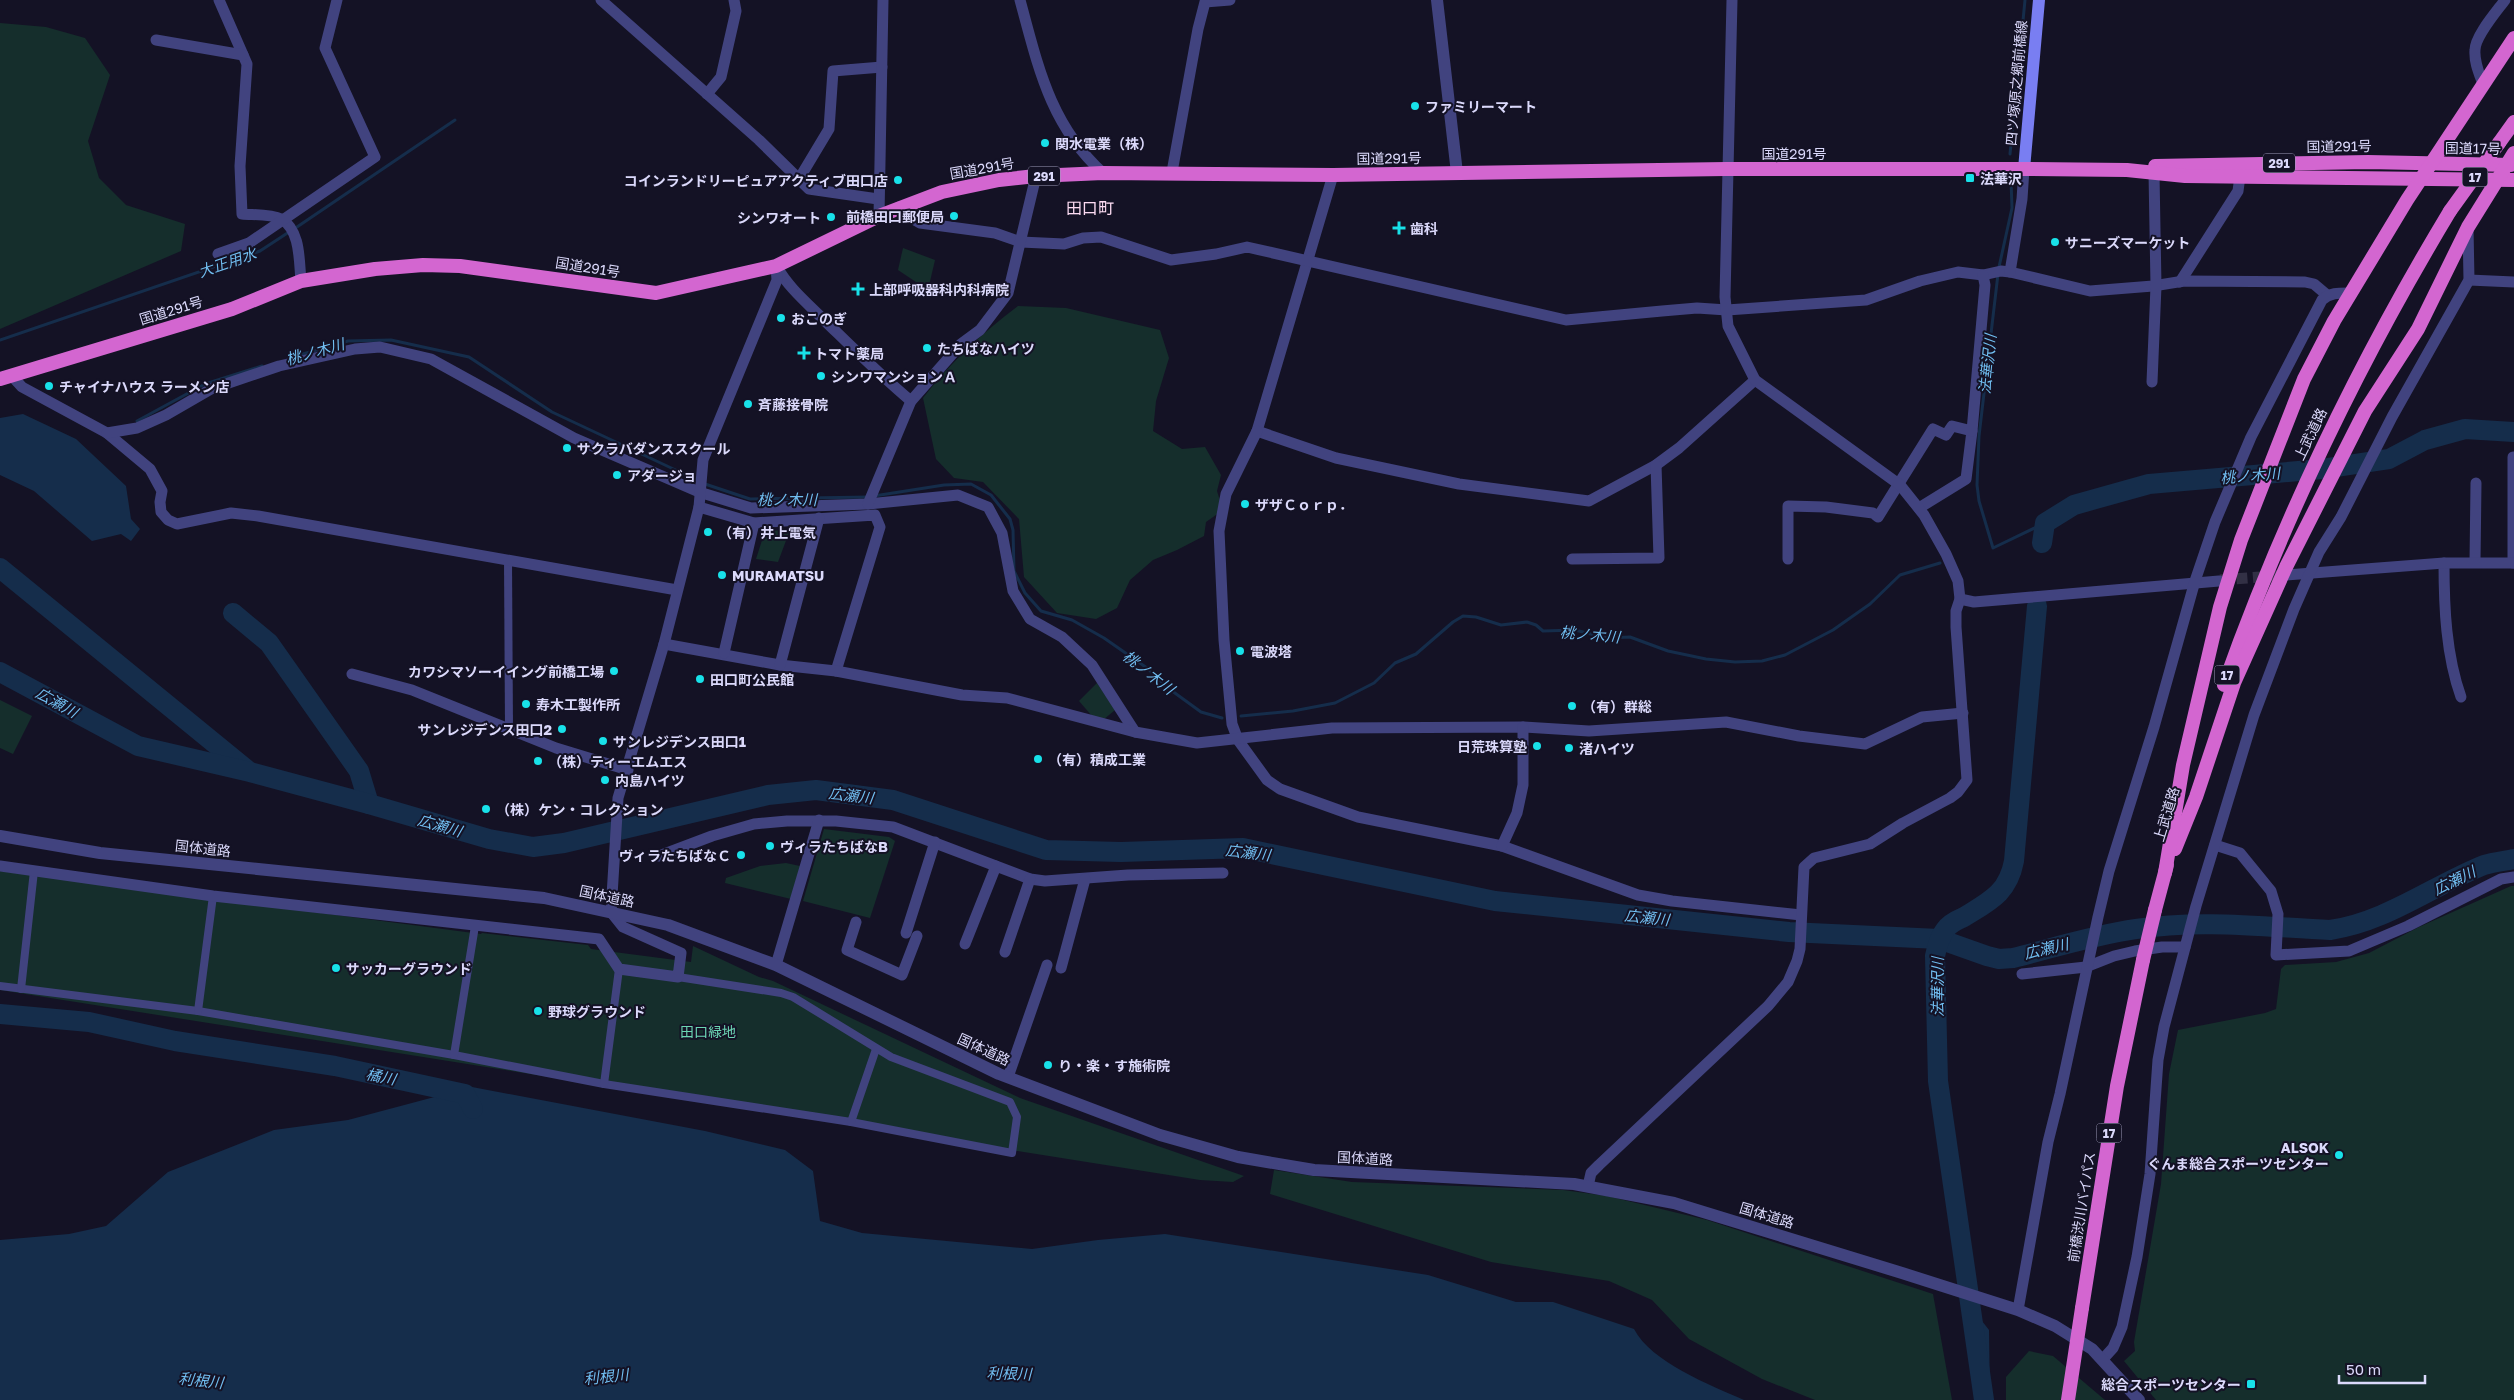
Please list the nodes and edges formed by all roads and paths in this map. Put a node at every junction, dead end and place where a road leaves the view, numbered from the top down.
1 (219, 0) edge
2 (336, 0) edge
3 (601, 0) edge
4 (734, 0) edge
5 (883, 0) edge
6 (1020, 0) edge
7 (1230, 0) edge
8 (1437, 0) edge
9 (1732, 0) edge
10 (2039, 0) edge
11 (2505, 0) edge
12 (2514, 38) edge
13 (156, 40) dead end
14 (243, 55) junction
15 (882, 67) junction
16 (2483, 84) junction
17 (707, 94) junction
18 (2514, 122) edge
19 (2514, 153) edge
20 (2431, 164) junction
21 (2509, 165) edge
22 (1726, 169) junction
23 (2024, 169) junction
24 (2127, 170) junction
25 (1172, 172) junction
26 (1103, 173) junction
27 (2154, 173) junction
28 (1457, 174) junction
29 (1333, 175) junction
30 (1036, 176) junction
31 (2240, 176) junction
32 (2421, 178) junction
33 (799, 179) junction
34 (2496, 180) junction
35 (2514, 180) edge
36 (878, 199) junction
37 (899, 207) junction
38 (879, 216) junction
39 (284, 222) junction
40 (2468, 227) junction
41 (1021, 242) junction
42 (218, 254) dead end
43 (1307, 262) junction
44 (776, 266) junction
45 (2010, 272) junction
46 (1983, 276) junction
47 (2469, 280) junction
48 (301, 281) junction
49 (2180, 282) junction
50 (2514, 282) edge
51 (2156, 286) junction
52 (2352, 293) junction
53 (2327, 295) junction
54 (1727, 310) junction
55 (5, 377) edge
56 (1754, 380) junction
57 (2152, 382) dead end
58 (911, 401) junction
59 (1257, 431) junction
60 (1972, 431) junction
61 (107, 433) junction
62 (2514, 457) edge
63 (1656, 465) junction
64 (2476, 483) dead end
65 (1900, 485) junction
66 (699, 492) junction
67 (868, 504) junction
68 (699, 508) junction
69 (1919, 508) junction
70 (819, 518) junction
71 (754, 522) junction
72 (1572, 559) dead end
73 (1788, 559) dead end
74 (508, 560) junction
75 (2475, 562) junction
76 (2444, 563) junction
77 (2513, 563) edge
78 (2308, 574) junction
79 (2286, 575) tunnel mouth
80 (2219, 580) tunnel mouth
81 (2196, 581) junction
82 (677, 590) junction
83 (1960, 599) junction
84 (664, 644) junction
85 (724, 654) junction
86 (780, 665) junction
87 (836, 671) junction
88 (352, 674) dead end
89 (2461, 697) dead end
90 (1963, 713) junction
91 (1523, 726) junction
92 (509, 730) junction
93 (1135, 732) junction
94 (1238, 740) junction
95 (628, 770) junction
96 (819, 820) junction
97 (0, 836) edge
98 (935, 842) junction
99 (2215, 844) junction
100 (1502, 846) junction
101 (659, 856) dead end
102 (0, 866) edge
103 (996, 866) junction
104 (34, 871) junction
105 (1223, 873) dead end
106 (2165, 873) junction
107 (2514, 877) edge
108 (1085, 878) junction
109 (1030, 879) junction
110 (213, 896) junction
111 (611, 912) junction
112 (1801, 917) junction
113 (856, 922) dead end
114 (475, 926) junction
115 (906, 933) dead end
116 (917, 936) dead end
117 (965, 944) dead end
118 (2185, 947) junction
119 (1005, 952) dead end
120 (2086, 964) junction
121 (1046, 965) dead end
122 (776, 966) junction
123 (1061, 968) dead end
124 (619, 969) junction
125 (2022, 974) dead end
126 (678, 977) junction
127 (0, 986) edge
128 (21, 989) junction
129 (198, 1011) junction
130 (876, 1049) junction
131 (454, 1055) junction
132 (1008, 1077) junction
133 (604, 1084) junction
134 (851, 1122) junction
135 (1588, 1186) junction
136 (2018, 1310) junction
137 (2103, 1359) junction
138 (2068, 1400) edge
139 (2139, 1400) edge

1 - 14 street
2 - 39 street
3 - 17 street
4 - 17 street
5 - 15 street
6 - 26 street
7 - 25 street
8 - 28 street
9 - 22 street
10 - 23 main road, 四ツ塚原之郷前橋線
11 - 16 street
12 - 16 highway
13 - 14 street
14 - 39 street
15 - 33 street
15 - 36 street
16 - 20 highway
17 - 33 street
18 - 106 highway, 上武道路 / 17, bridge
19 - 21 highway
20 - 21 highway, 国道17号 / 17
20 - 24 highway, 国道291号 / 291
20 - 32 highway
21 - 34 highway
22 - 23 highway, 国道291号 / 291
22 - 28 highway, 国道291号 / 291
22 - 54 street
23 - 24 highway, 国道291号 / 291
23 - 45 street
24 - 27 highway, 国道291号 / 291
25 - 26 highway, 国道291号 / 291
25 - 29 highway, 国道291号 / 291
26 - 30 highway, 国道291号 / 291
27 - 31 highway, 国道291号 / 291
27 - 51 street
28 - 29 highway, 国道291号 / 291
29 - 43 street
30 - 37 highway, 国道291号 / 291
30 - 41 street
31 - 32 highway, 国道291号 / 291
31 - 49 street
32 - 34 highway, 17
32 - 52 highway
33 - 36 street
34 - 35 highway, 17
34 - 40 highway
36 - 38 street
37 - 38 highway, 国道291号 / 291
37 - 41 street
38 - 44 highway, 国道291号 / 291
39 - 42 street
39 - 48 street
40 - 47 street
40 - 106 highway
41 - 43 street
41 - 58 street
43 - 54 street
43 - 59 street
44 - 48 highway, 国道291号 / 291
44 - 58 street
44 - 66 street
45 - 46 street
45 - 51 street
46 - 54 street
46 - 60 street
47 - 50 street
47 - 78 street
48 - 55 highway, 国道291号 / 291
49 - 51 street
49 - 53 street
51 - 57 street
52 - 53 street
52 - 106 highway
53 - 81 street
54 - 56 street
55 - 61 street
56 - 63 street
56 - 65 street
58 - 67 street
59 - 63 street
59 - 94 street
60 - 65 street
60 - 69 street
61 - 66 street
61 - 74 street
62 - 77 street
63 - 72 street
64 - 75 street
65 - 69 street
65 - 73 street
66 - 67 street
66 - 68 street
67 - 93 street
68 - 71 street
68 - 82 street
69 - 83 street
70 - 71 street
70 - 86 street
70 - 87 street
71 - 85 street
74 - 82 street
74 - 92 street
75 - 76 street
75 - 77 street
76 - 78 street
76 - 89 street
78 - 79 street
78 - 99 street
80 - 81 street
81 - 83 street
81 - 120 street
82 - 84 street
83 - 90 street
84 - 85 street
84 - 95 street
85 - 86 street
86 - 87 street
87 - 93 street
88 - 92 street
90 - 91 street
90 - 112 street
91 - 94 street
91 - 100 street
92 - 95 street
93 - 94 street
94 - 100 street
95 - 111 street
96 - 98 street
96 - 101 street
96 - 122 street
97 - 111 street, 国体道路
98 - 103 street
98 - 115 street
99 - 107 street
99 - 118 street
100 - 112 street
102 - 104 street
103 - 109 street
103 - 117 street
104 - 110 street
104 - 128 street
105 - 108 street
106 - 138 highway, 前橋渋川バイパス / 17, bridge
108 - 109 street
108 - 123 street
109 - 119 street
110 - 114 street
110 - 129 street
111 - 122 street, 国体道路
111 - 126 street
112 - 135 street
113 - 116 street
114 - 124 street
114 - 131 street
118 - 120 street
118 - 137 street
120 - 125 street
120 - 136 street
121 - 132 street
122 - 132 street, 国体道路
124 - 126 street
124 - 133 street
126 - 130 street
127 - 128 street
128 - 129 street
129 - 131 street
130 - 134 street
130 - 134 street
131 - 133 street
132 - 135 street, 国体道路
133 - 134 street
135 - 136 street, 国体道路
136 - 137 street
137 - 139 street

